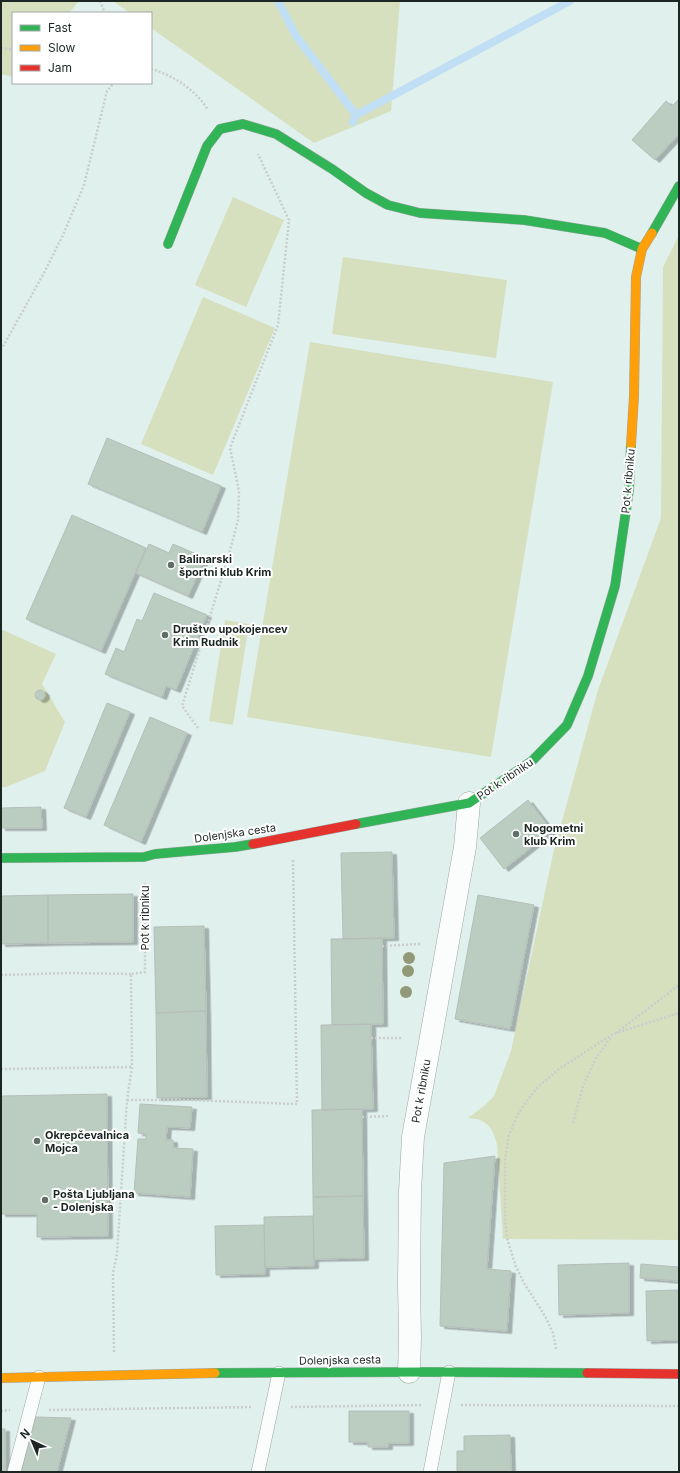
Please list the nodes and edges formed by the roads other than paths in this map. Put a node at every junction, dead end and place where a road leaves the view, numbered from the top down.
1 (679, 186) edge
2 (168, 244) dead end
3 (642, 249) junction
4 (469, 803) junction
5 (1, 858) edge
6 (409, 1372) junction
7 (449, 1372) junction
8 (279, 1373) junction
9 (679, 1374) edge
10 (39, 1377) junction
11 (1, 1378) edge
12 (14, 1472) edge
13 (258, 1472) edge
14 (430, 1472) edge

1 - 3 street, Pot k ribniku
2 - 3 street
3 - 4 street, Pot k ribniku
4 - 5 street, Dolenjska cesta
4 - 6 street, Pot k ribniku
6 - 7 street, Dolenjska cesta
6 - 8 street, Dolenjska cesta
7 - 9 street, Dolenjska cesta
7 - 14 lane
8 - 10 street, Dolenjska cesta
8 - 13 lane
10 - 11 street, Dolenjska cesta
10 - 12 lane

